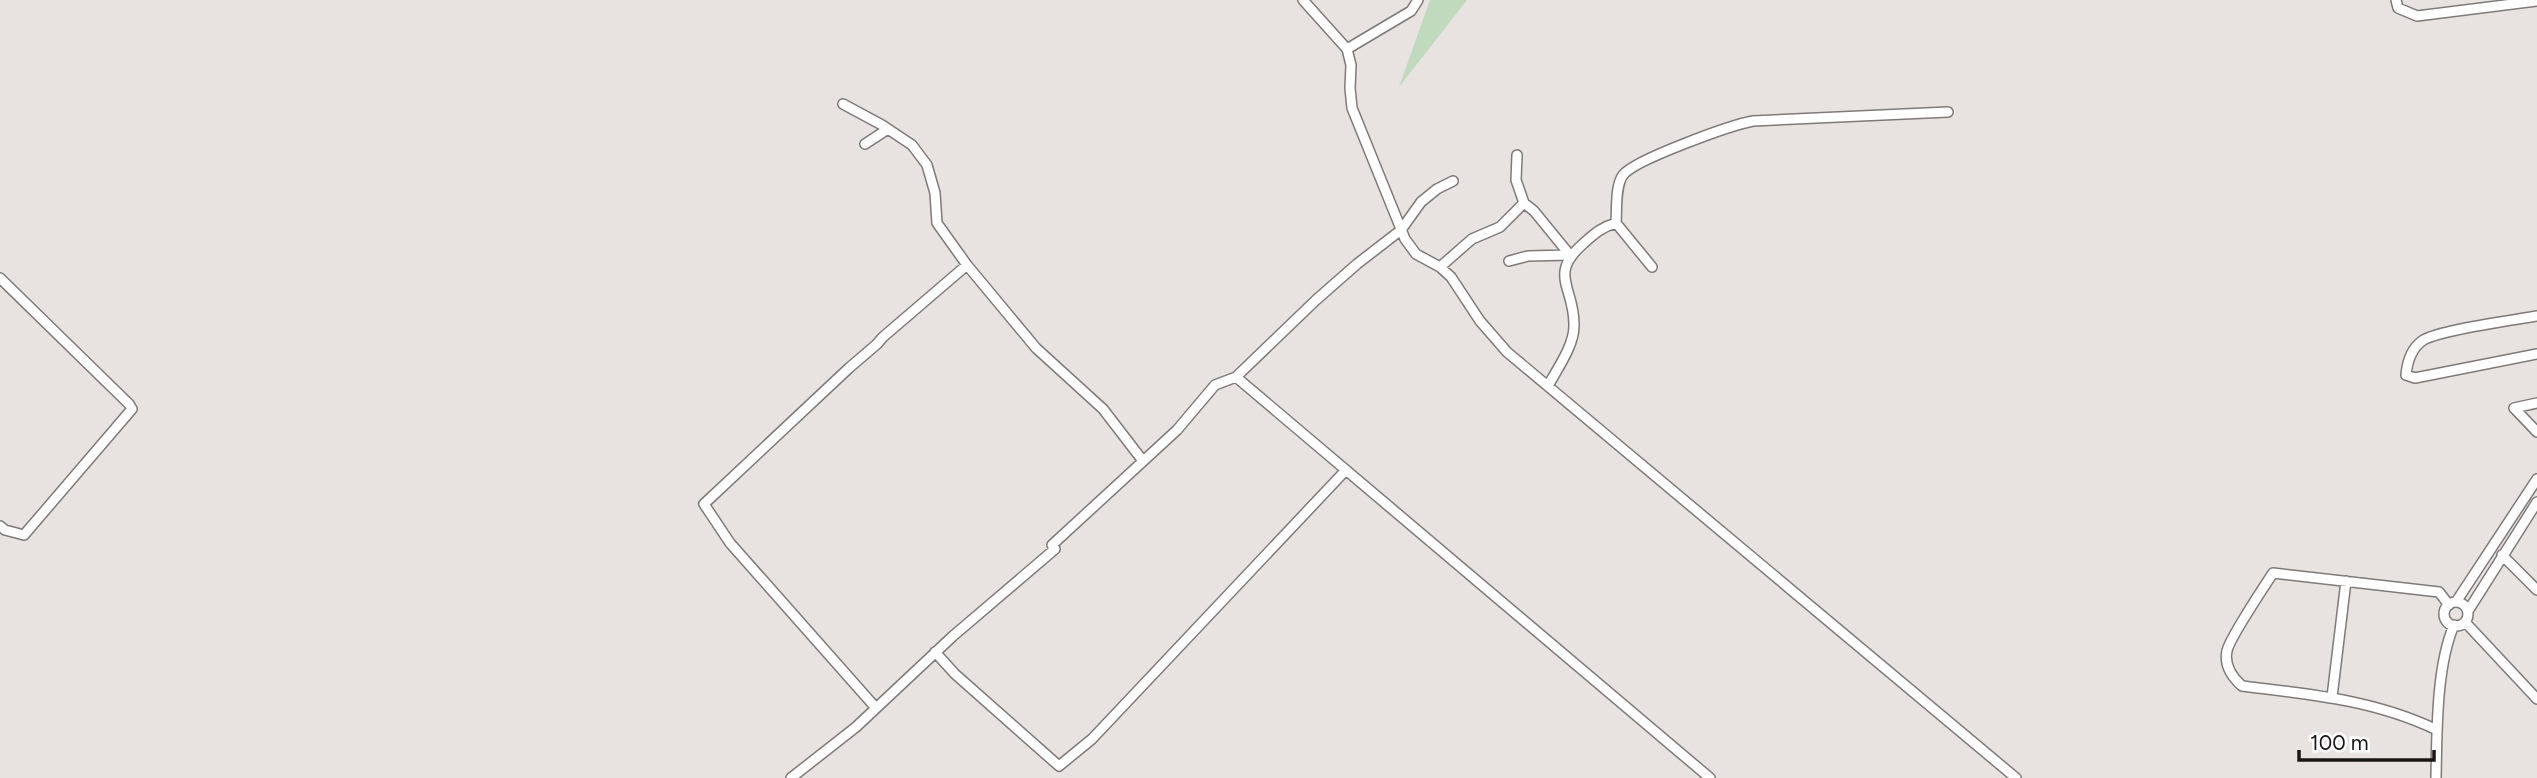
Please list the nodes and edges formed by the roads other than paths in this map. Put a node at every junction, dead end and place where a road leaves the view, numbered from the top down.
1 (1303, 0) edge
2 (1418, 0) edge
3 (2396, 0) edge
4 (2537, 1) edge
5 (1347, 49) junction
6 (843, 104) dead end
7 (1948, 112) dead end
8 (888, 129) junction
9 (865, 144) dead end
10 (1517, 155) dead end
11 (1453, 181) dead end
12 (1524, 203) junction
13 (1616, 223) junction
14 (1401, 230) junction
15 (1570, 254) junction
16 (1509, 261) dead end
17 (967, 265) junction
18 (1440, 267) junction
19 (1652, 267) dead end
20 (0, 278) edge
21 (2537, 316) edge
22 (2537, 354) edge
23 (1236, 377) junction
24 (1548, 386) junction
25 (2537, 403) edge
26 (2537, 432) edge
27 (1143, 461) junction
28 (1346, 470) junction
29 (2537, 479) edge
30 (2537, 502) edge
31 (0, 526) edge
32 (2502, 555) junction
33 (2346, 581) junction
34 (2537, 590) edge
35 (2452, 603) junction
36 (2468, 611) junction
37 (2465, 622) junction
38 (2454, 625) junction
39 (935, 652) junction
40 (2332, 697) junction
41 (2537, 699) edge
42 (876, 708) junction
43 (2437, 730) junction
44 (795, 777) edge
45 (1710, 778) edge
46 (2016, 778) edge
47 (2436, 778) edge

1 - 5 street
2 - 5 street
3 - 4 street
5 - 14 street
6 - 8 street
7 - 13 street
8 - 9 street
8 - 17 street
10 - 12 street
11 - 14 street
12 - 15 street
12 - 18 street
13 - 15 street
13 - 19 street
14 - 18 street
14 - 23 street
15 - 16 street
15 - 24 street
17 - 27 street
17 - 42 street
18 - 24 street
20 - 31 street
21 - 22 street
23 - 27 street
23 - 28 street
24 - 46 street
25 - 26 street
27 - 39 street
28 - 39 street
28 - 45 street
29 - 35 street
30 - 32 street
32 - 34 street
32 - 36 street
33 - 35 street
33 - 40 street
33 - 40 street
35 - 36 street
35 - 38 street
36 - 37 street
37 - 38 street
37 - 41 street
38 - 43 street
39 - 42 street
40 - 43 street
42 - 44 street
43 - 47 street

